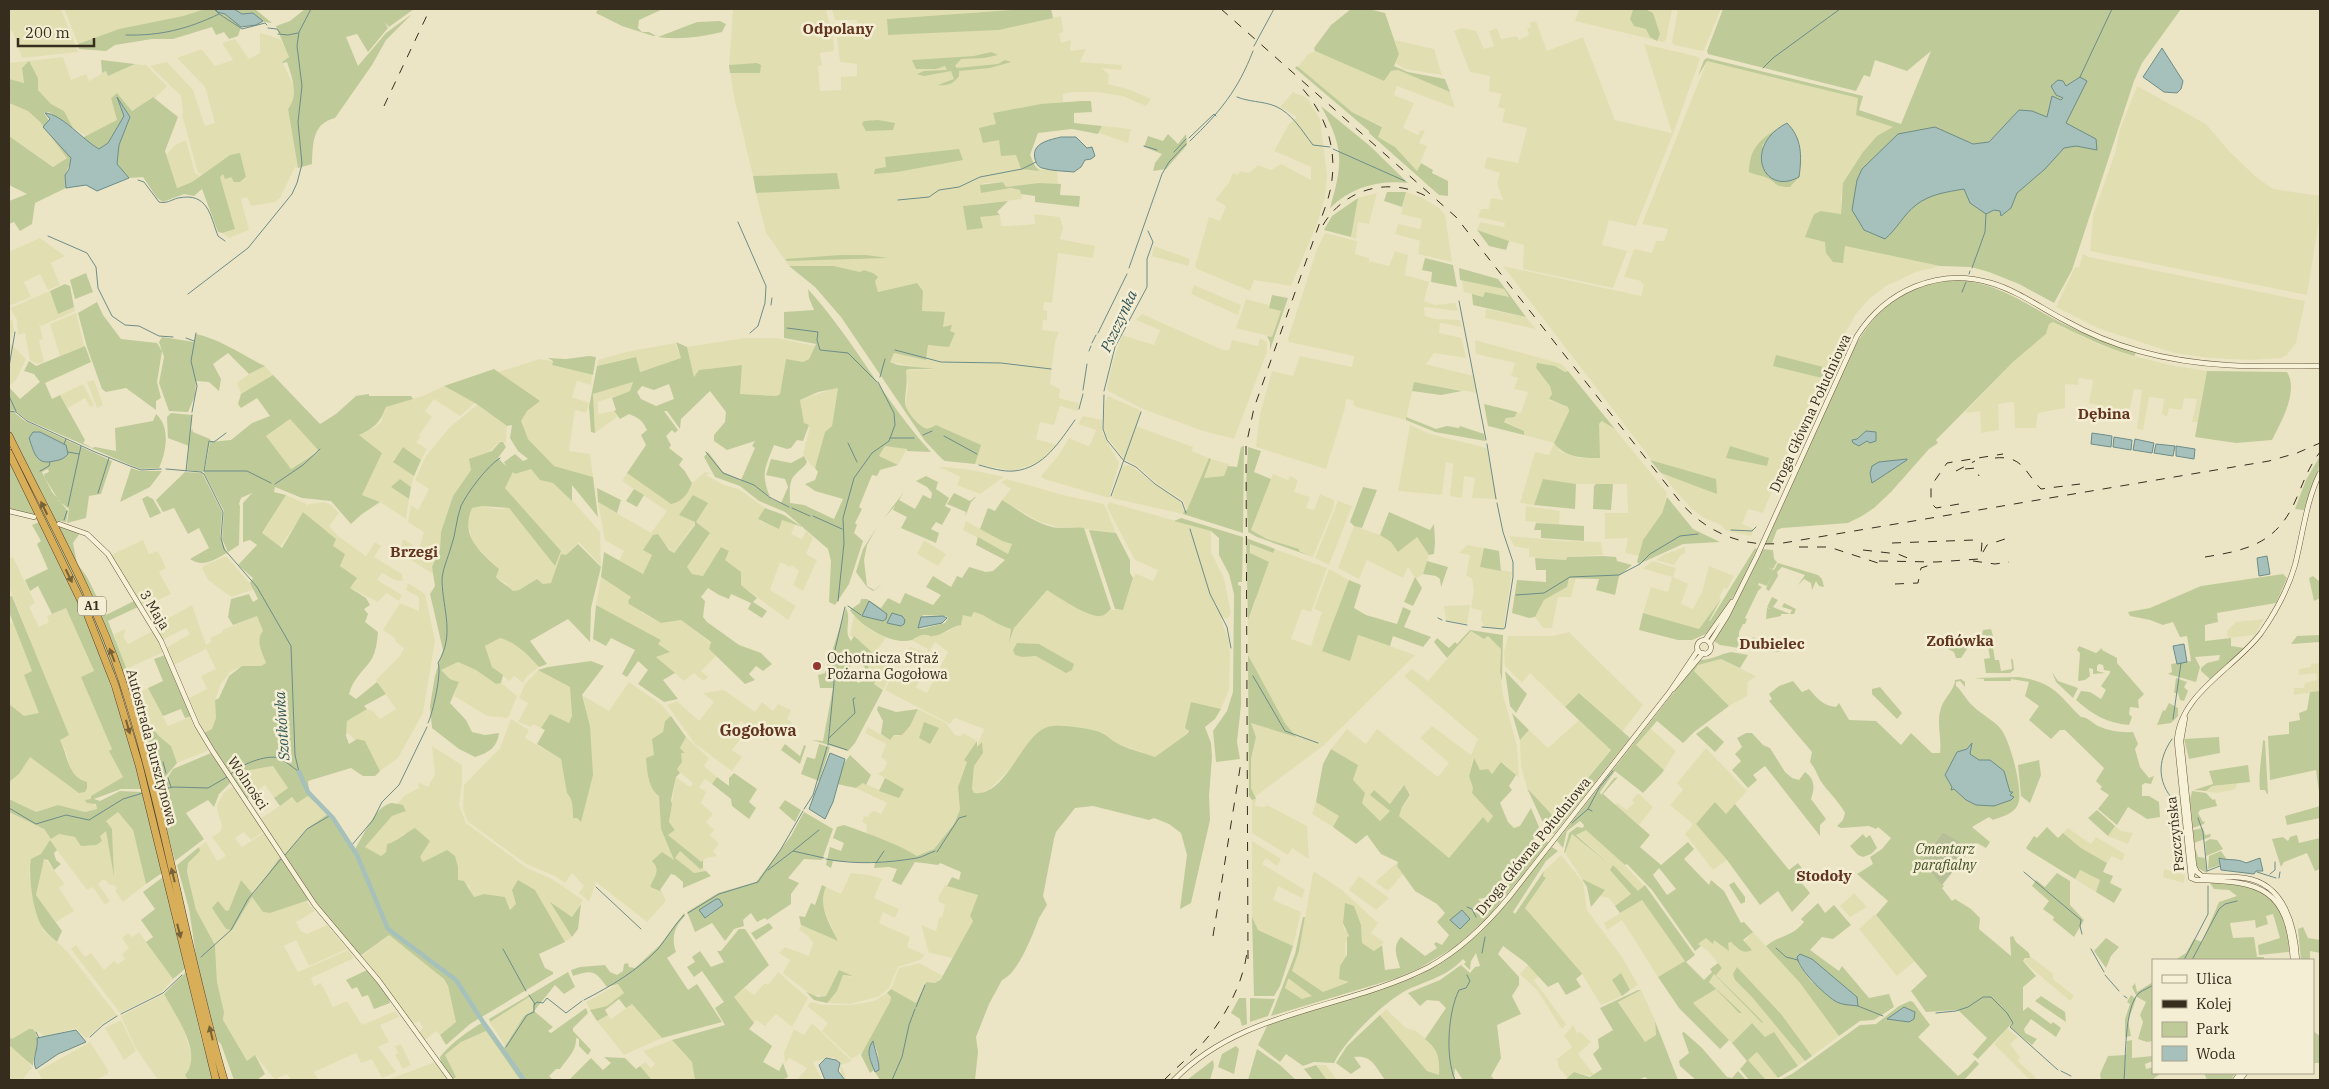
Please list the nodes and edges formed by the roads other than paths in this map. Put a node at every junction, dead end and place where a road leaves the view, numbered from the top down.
1 (2320, 366) edge
2 (9, 436) edge
3 (9, 453) edge
4 (2320, 473) edge
5 (9, 511) edge
6 (34, 517) dead end
7 (59, 524) dead end
8 (1708, 641) junction
9 (1701, 652) junction
10 (2187, 708) junction
11 (202, 734) joint
12 (148, 786) junction
13 (150, 798) junction
14 (2194, 865) junction
15 (2191, 878) junction
16 (2293, 959) edge
17 (2297, 959) edge
18 (216, 1080) edge
19 (224, 1080) edge
20 (451, 1080) edge
21 (1174, 1080) edge

1 - 8 main road, Droga Główna Południowa
12 -> 2 highway, Autostrada Bursztynowa / A1
3 -> 12 highway, Autostrada Bursztynowa / A1
4 - 10 main road, Pszczyńska
5 - 6 main road
7 - 11 main road, 3 Maja
8 - 9 main road
8 - 9 main road
9 - 21 main road, Droga Główna Południowa
10 - 14 main road, Pszczyńska
10 - 15 main road, Pszczyńska
11 - 20 main road, Wolności
12 - 13 highway, Autostrada Bursztynowa / A1
13 -> 18 highway, Autostrada Bursztynowa / A1
19 -> 13 highway, Autostrada Bursztynowa / A1
14 - 15 main road, Pszczyńska
14 - 17 main road
15 - 16 main road

